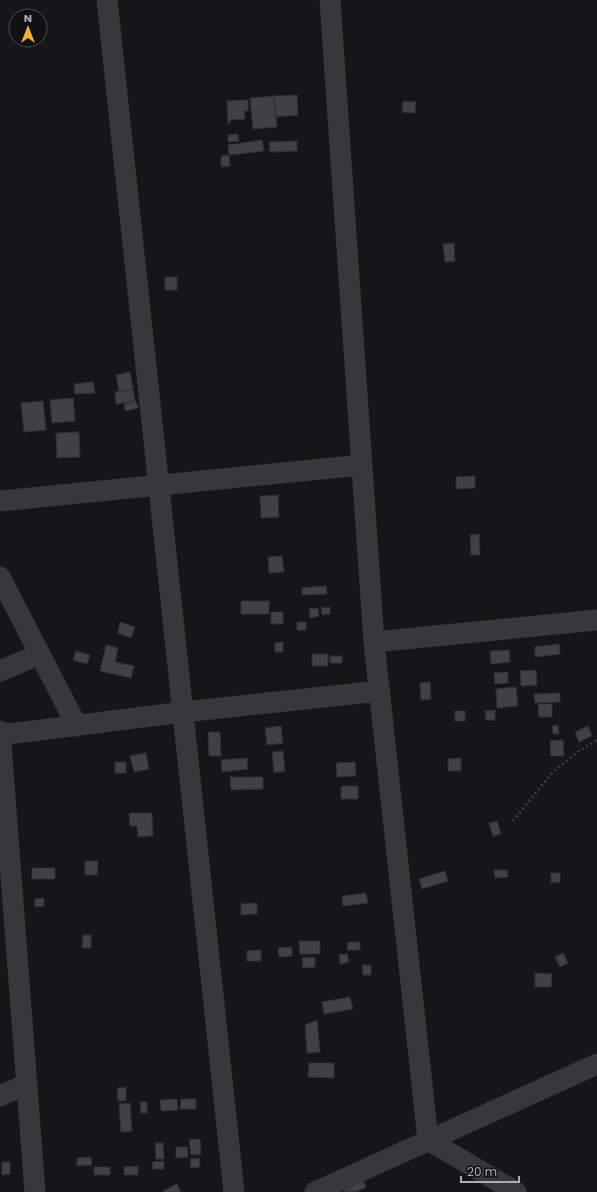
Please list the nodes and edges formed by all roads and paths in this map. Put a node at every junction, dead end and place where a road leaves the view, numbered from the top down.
1 (107, 0) edge
2 (330, 0) edge
3 (362, 465) junction
4 (159, 486) junction
5 (0, 502) edge
6 (0, 577) edge
7 (597, 620) edge
8 (374, 642) junction
9 (40, 654) junction
10 (0, 671) edge
11 (380, 691) junction
12 (183, 712) junction
13 (78, 726) junction
14 (0, 731) edge
15 (0, 735) edge
16 (597, 740) edge
17 (513, 821) dead end
18 (5, 874) edge
19 (597, 1064) edge
20 (27, 1084) junction
21 (0, 1096) edge
22 (428, 1140) junction
23 (35, 1192) edge
24 (234, 1192) edge
25 (315, 1192) edge
26 (516, 1192) edge

1 - 4 street
2 - 3 street
3 - 4 street
3 - 8 street
4 - 5 street
4 - 12 street
6 - 9 street
7 - 8 street
8 - 11 street
9 - 10 street
9 - 13 street
11 - 12 street
11 - 22 street
12 - 13 street
12 - 24 street
13 - 15 street
14 - 15 street
15 - 18 street
16 - 17 path
18 - 20 street
19 - 22 street
20 - 21 street
20 - 23 street
22 - 25 street
22 - 26 street

